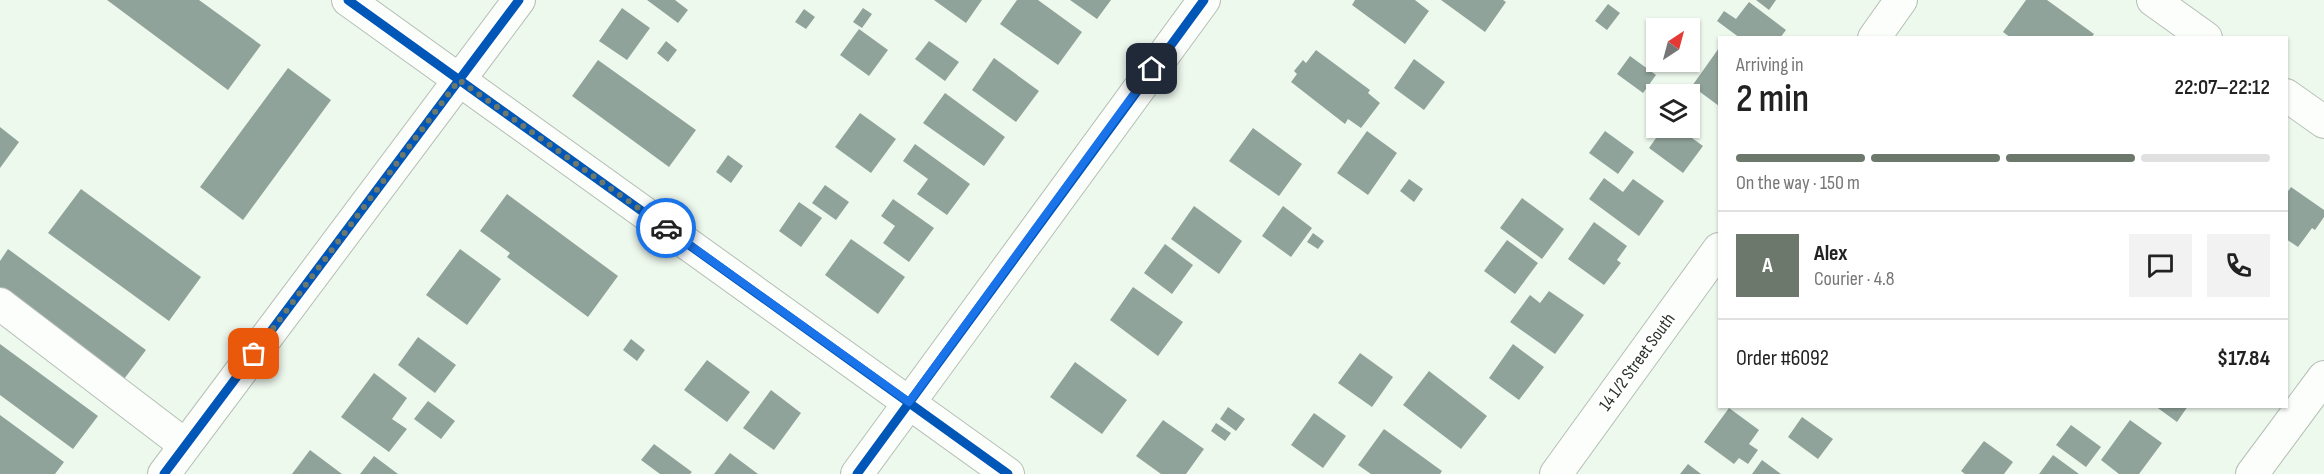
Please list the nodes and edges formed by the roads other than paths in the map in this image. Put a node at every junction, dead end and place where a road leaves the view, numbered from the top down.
1 (348, 0) edge
2 (519, 0) edge
3 (1204, 0) edge
4 (1902, 0) edge
5 (2153, 0) edge
6 (1875, 36) edge
7 (2203, 36) edge
8 (459, 80) junction
9 (2288, 96) edge
10 (2324, 122) edge
11 (1718, 250) edge
12 (0, 304) edge
13 (2324, 377) edge
14 (909, 402) junction
15 (185, 445) junction
16 (164, 474) edge
17 (856, 474) edge
18 (1008, 474) edge
19 (1556, 474) edge
20 (2252, 474) edge

1 - 8 street
2 - 8 street
3 - 14 street
4 - 6 street
5 - 7 street
8 - 14 street
8 - 15 street
9 - 10 street
11 - 19 street, 14 1/2 Street South
12 - 15 street
13 - 20 street
14 - 17 street
14 - 18 street
15 - 16 street

